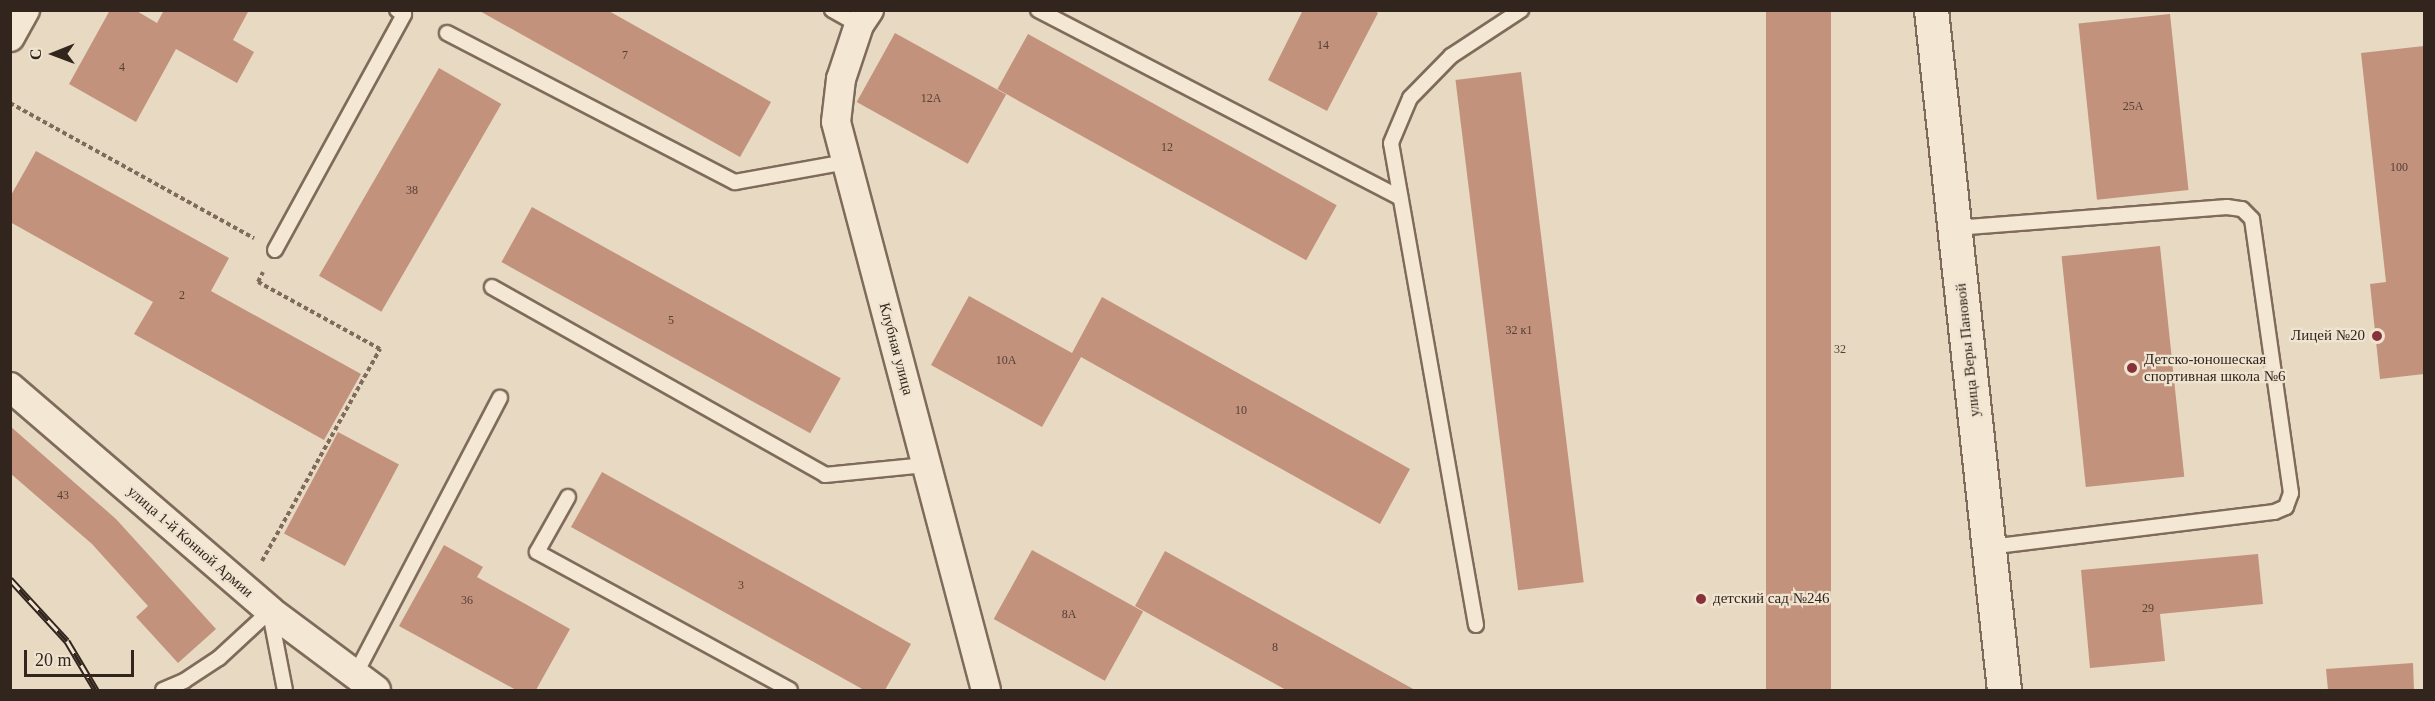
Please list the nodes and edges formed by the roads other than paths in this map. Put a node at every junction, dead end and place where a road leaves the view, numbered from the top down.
1 (25, 10) edge
2 (397, 10) edge
3 (832, 10) edge
4 (1038, 10) edge
5 (1521, 10) edge
6 (1931, 10) edge
7 (864, 18) edge
8 (447, 33) dead end
9 (10, 37) edge
10 (846, 162) junction
11 (1400, 198) junction
12 (1955, 228) junction
13 (275, 250) road end
14 (492, 287) dead end
15 (10, 387) edge
16 (500, 398) dead end
17 (926, 465) junction
18 (568, 496) dead end
19 (1988, 547) junction
20 (270, 611) junction
21 (1476, 625) dead end
22 (366, 683) edge
23 (162, 690) edge
24 (285, 690) edge
25 (790, 690) edge
26 (986, 690) edge
27 (2004, 690) edge

1 - 9 street
2 - 13 lane
3 - 7 lane
4 - 11 lane
5 - 11 lane
6 - 12 street, улица Веры Пановой
7 - 10 street, Клубная улица
8 - 10 lane
10 - 17 street, Клубная улица
11 - 21 lane
12 - 19 street, улица Веры Пановой
12 - 19 lane
14 - 17 lane
15 - 20 street, улица 1-й Конной Армии
16 - 22 lane
17 - 26 street, Клубная улица
18 - 25 lane
19 - 27 street, улица Веры Пановой
20 - 22 street, улица 1-й Конной Армии
20 - 23 lane
20 - 24 lane

